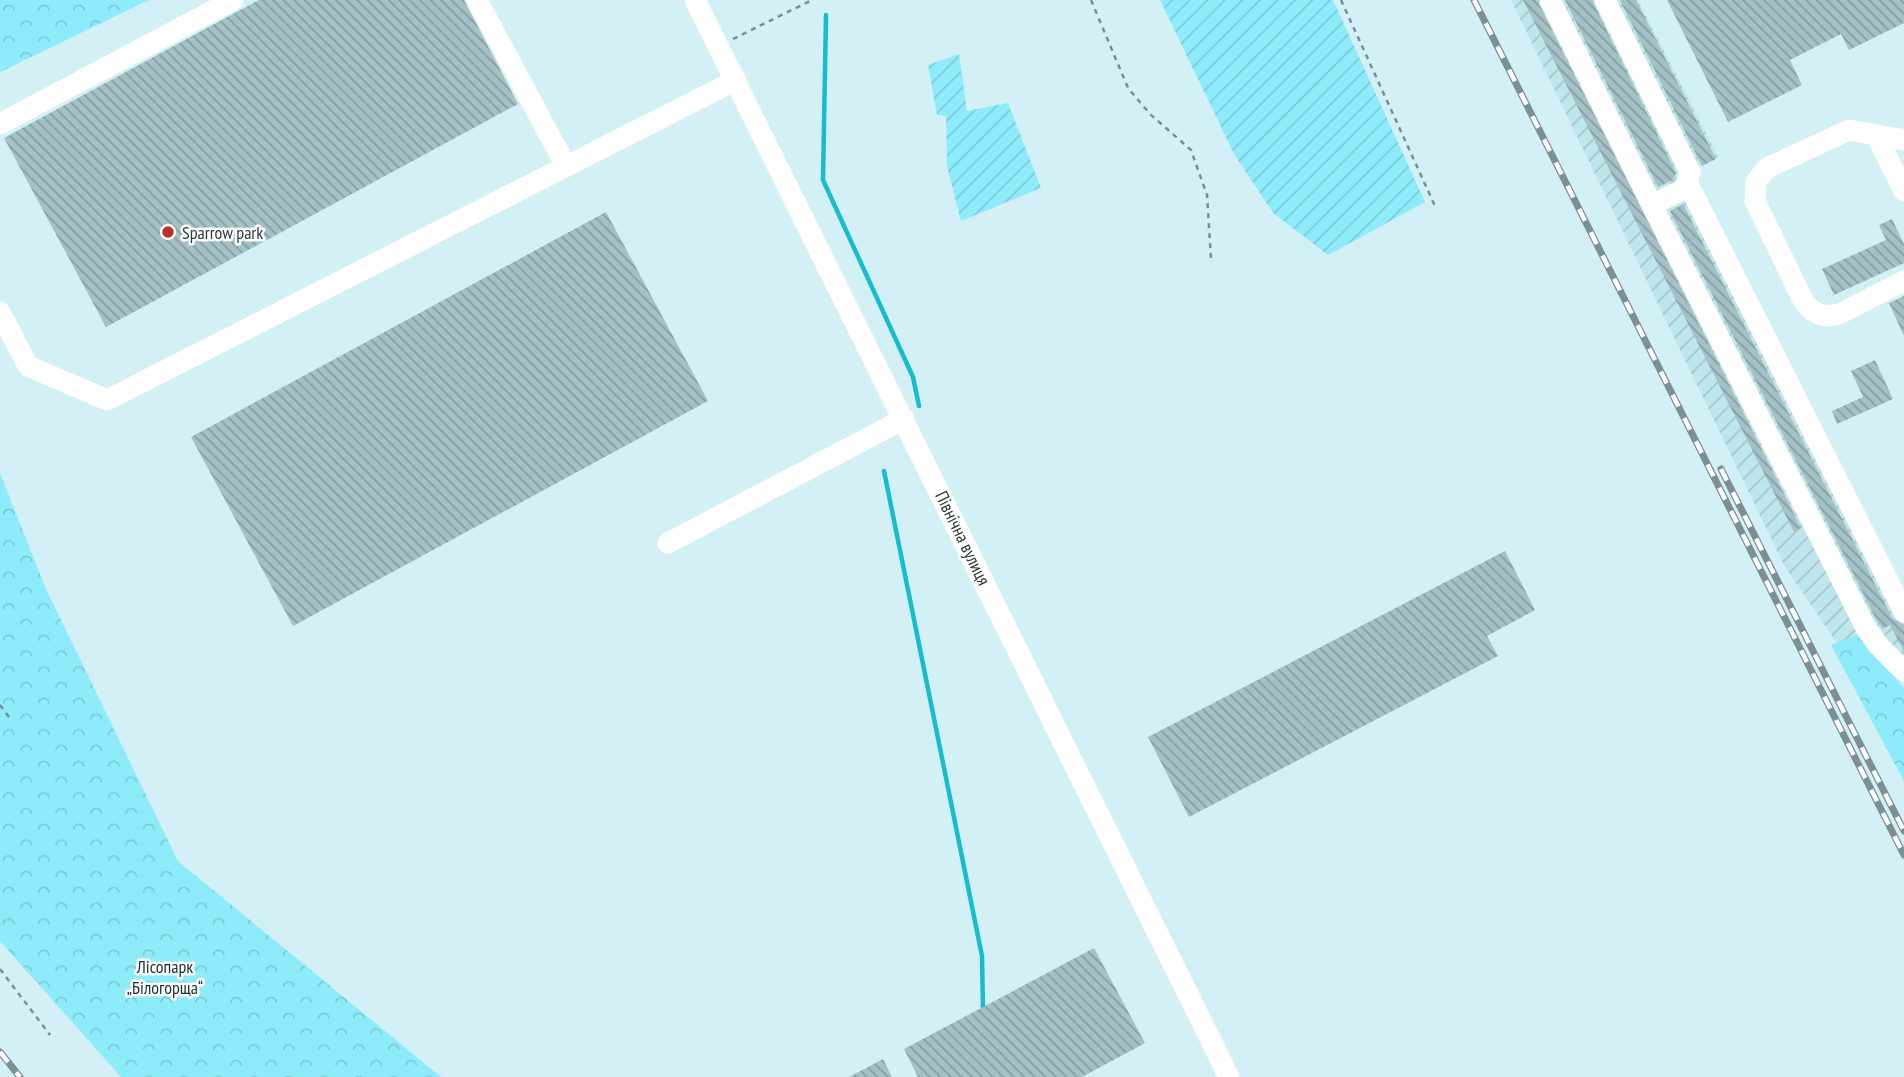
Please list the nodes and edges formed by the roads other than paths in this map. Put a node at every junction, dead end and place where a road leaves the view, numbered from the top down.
1 (233, 0) edge
2 (477, 0) edge
3 (695, 0) edge
4 (1549, 0) edge
5 (1605, 0) edge
6 (736, 80) junction
7 (0, 124) edge
8 (1877, 135) junction
9 (1904, 140) edge
10 (566, 166) junction
11 (1687, 182) junction
12 (1904, 191) edge
13 (1652, 205) junction
14 (1904, 281) edge
15 (0, 312) edge
16 (904, 419) junction
17 (668, 542) dead end
18 (1904, 612) edge
19 (1904, 671) edge
20 (1229, 1077) edge

1 - 7 street
2 - 10 street
3 - 6 street, Північна вулиця
4 - 13 street
5 - 11 street
6 - 10 street
6 - 16 street, Північна вулиця
8 - 9 street
8 - 12 street
8 - 14 street
10 - 15 street
11 - 13 street
11 - 18 street
13 - 19 street
16 - 17 street
16 - 20 street, Північна вулиця

